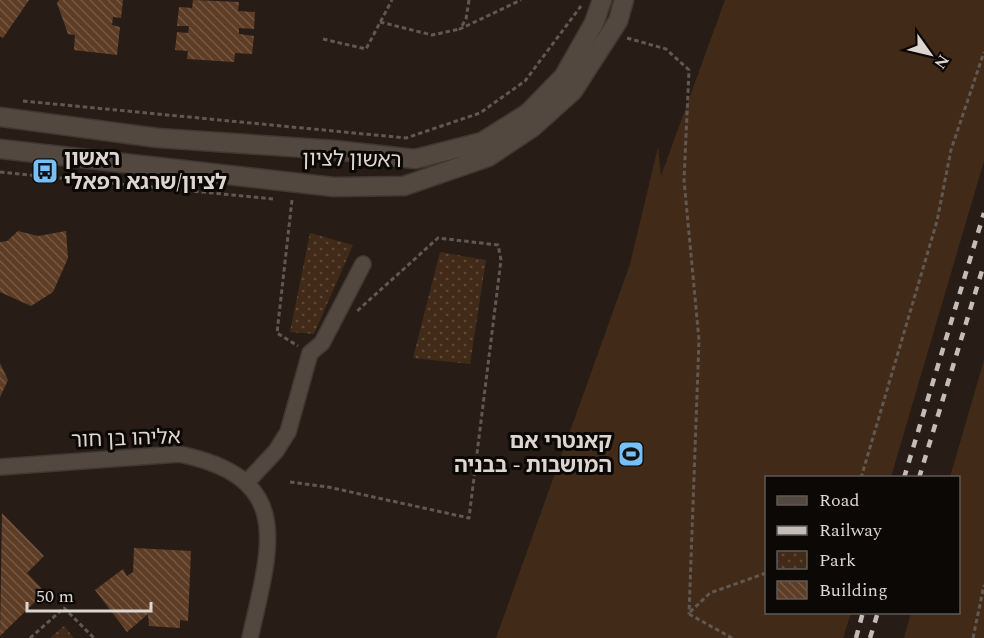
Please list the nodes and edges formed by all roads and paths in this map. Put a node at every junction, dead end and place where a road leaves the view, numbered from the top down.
1 (392, 0) edge
2 (469, 0) edge
3 (521, 0) edge
4 (584, 0) edge
5 (602, 0) edge
6 (624, 0) edge
7 (380, 22) junction
8 (460, 29) junction
9 (620, 36) dead end
10 (323, 39) dead end
11 (984, 52) edge
12 (12, 100) dead end
13 (0, 117) edge
14 (1, 149) edge
15 (0, 172) edge
16 (144, 187) dead end
17 (292, 200) dead end
18 (363, 264) dead end
19 (355, 313) dead end
20 (310, 353) junction
21 (0, 467) edge
22 (861, 476) edge
23 (247, 482) junction
24 (290, 482) dead end
25 (765, 573) edge
26 (984, 585) edge
27 (689, 614) junction
28 (30, 638) edge
29 (94, 638) edge
30 (250, 638) edge
31 (732, 638) edge
32 (973, 638) edge

1 - 7 path
2 - 8 path
3 - 8 path
4 - 12 path
5 - 13 main road, ראשון לציון
6 - 14 main road, ראשון לציון
7 - 8 path
7 - 10 path
9 - 27 path
11 - 22 path
15 - 16 path
17 - 20 path
18 - 20 street
19 - 24 path
20 - 23 street
21 - 23 street, אליהו בן חור
23 - 30 street
25 - 27 path
26 - 32 path
27 - 31 path
28 - 29 path

